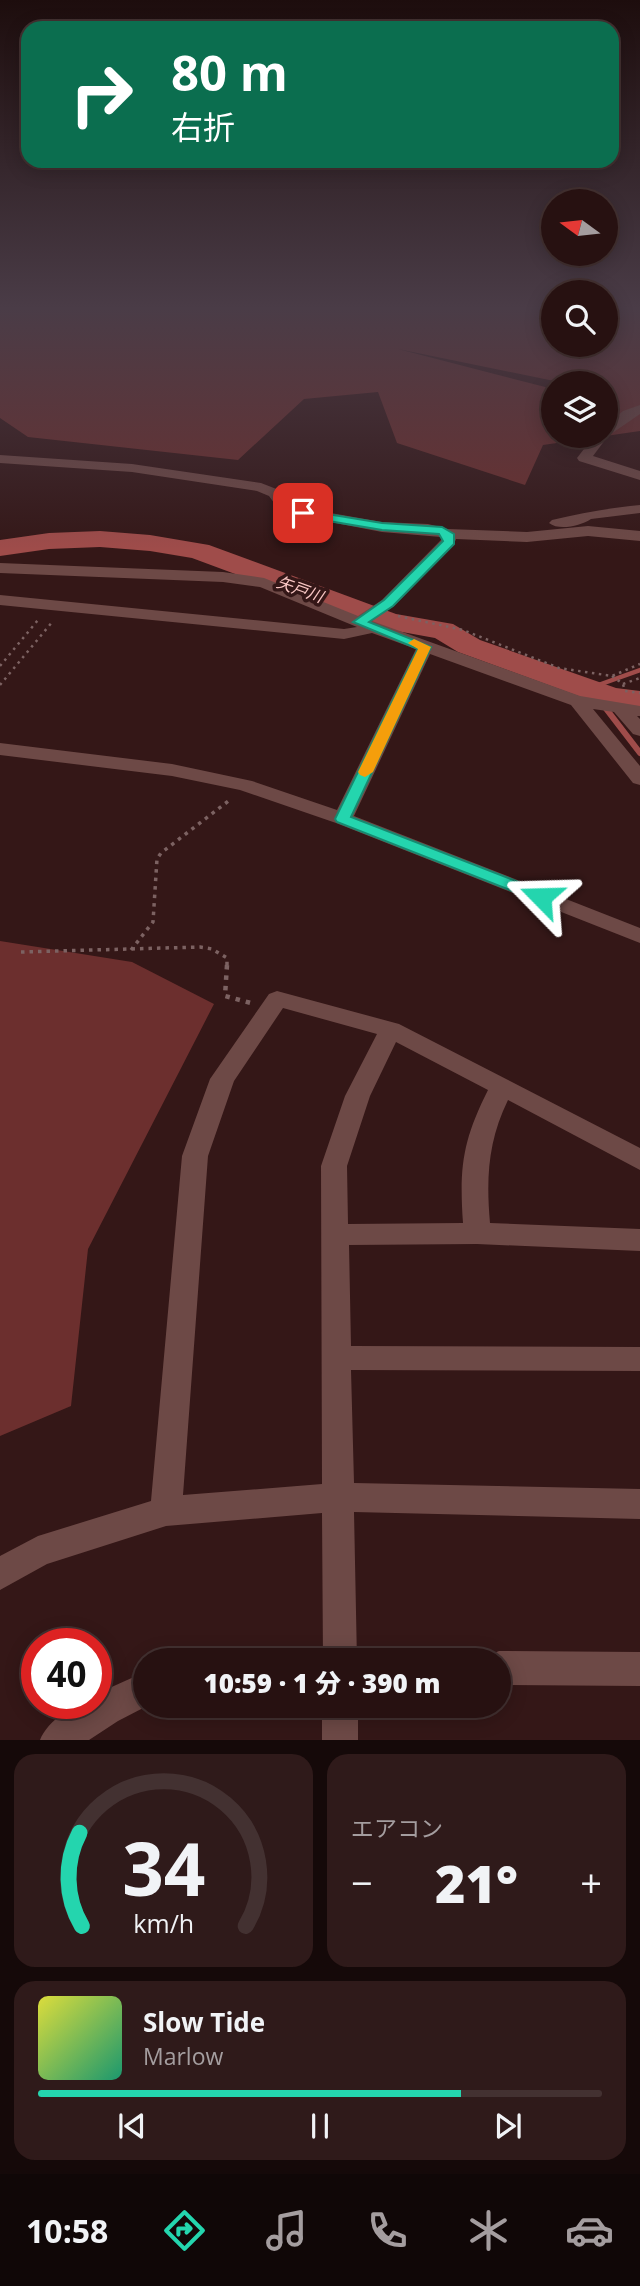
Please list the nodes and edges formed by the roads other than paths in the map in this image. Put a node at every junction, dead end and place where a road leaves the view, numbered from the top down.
1 (640, 408) edge
2 (618, 422) edge
3 (592, 448) edge
4 (0, 459) edge
5 (640, 476) edge
6 (640, 509) edge
7 (640, 518) edge
8 (579, 520) junction
9 (449, 534) junction
10 (640, 536) edge
11 (512, 537) junction
12 (0, 568) edge
13 (0, 600) edge
14 (372, 617) junction
15 (425, 647) junction
16 (583, 702) junction
17 (620, 708) junction
18 (640, 711) edge
19 (640, 730) edge
20 (0, 749) edge
21 (640, 779) edge
22 (343, 819) junction
23 (640, 936) edge
24 (391, 1030) junction
25 (502, 1087) junction
26 (640, 1160) edge
27 (477, 1233) junction
28 (337, 1234) junction
29 (640, 1240) edge
30 (337, 1358) junction
31 (640, 1359) edge
32 (338, 1497) junction
33 (640, 1504) edge
34 (166, 1511) junction
35 (0, 1574) edge
36 (340, 1648) edge
37 (511, 1668) edge
38 (640, 1669) edge
39 (133, 1695) edge
40 (340, 1718) edge
41 (58, 1740) edge
42 (340, 1740) edge

1 - 2 street
3 - 5 street
4 - 9 street
6 - 8 street
7 - 8 street
8 - 11 street
9 - 11 street
9 - 14 street
10 - 11 street
12 - 14 street
13 - 14 street
14 - 15 street
15 - 16 street
15 - 22 street
16 - 17 street
16 - 21 street
17 - 18 street
17 - 19 street
20 - 22 street
22 - 23 street
24 - 25 street
24 - 28 street
24 - 34 street
25 - 26 street
25 - 27 street
27 - 28 street
27 - 29 street
28 - 30 street
30 - 31 street
30 - 32 street
32 - 33 street
32 - 34 street
32 - 36 street
34 - 35 street
37 - 38 street
39 - 41 street
40 - 42 street

